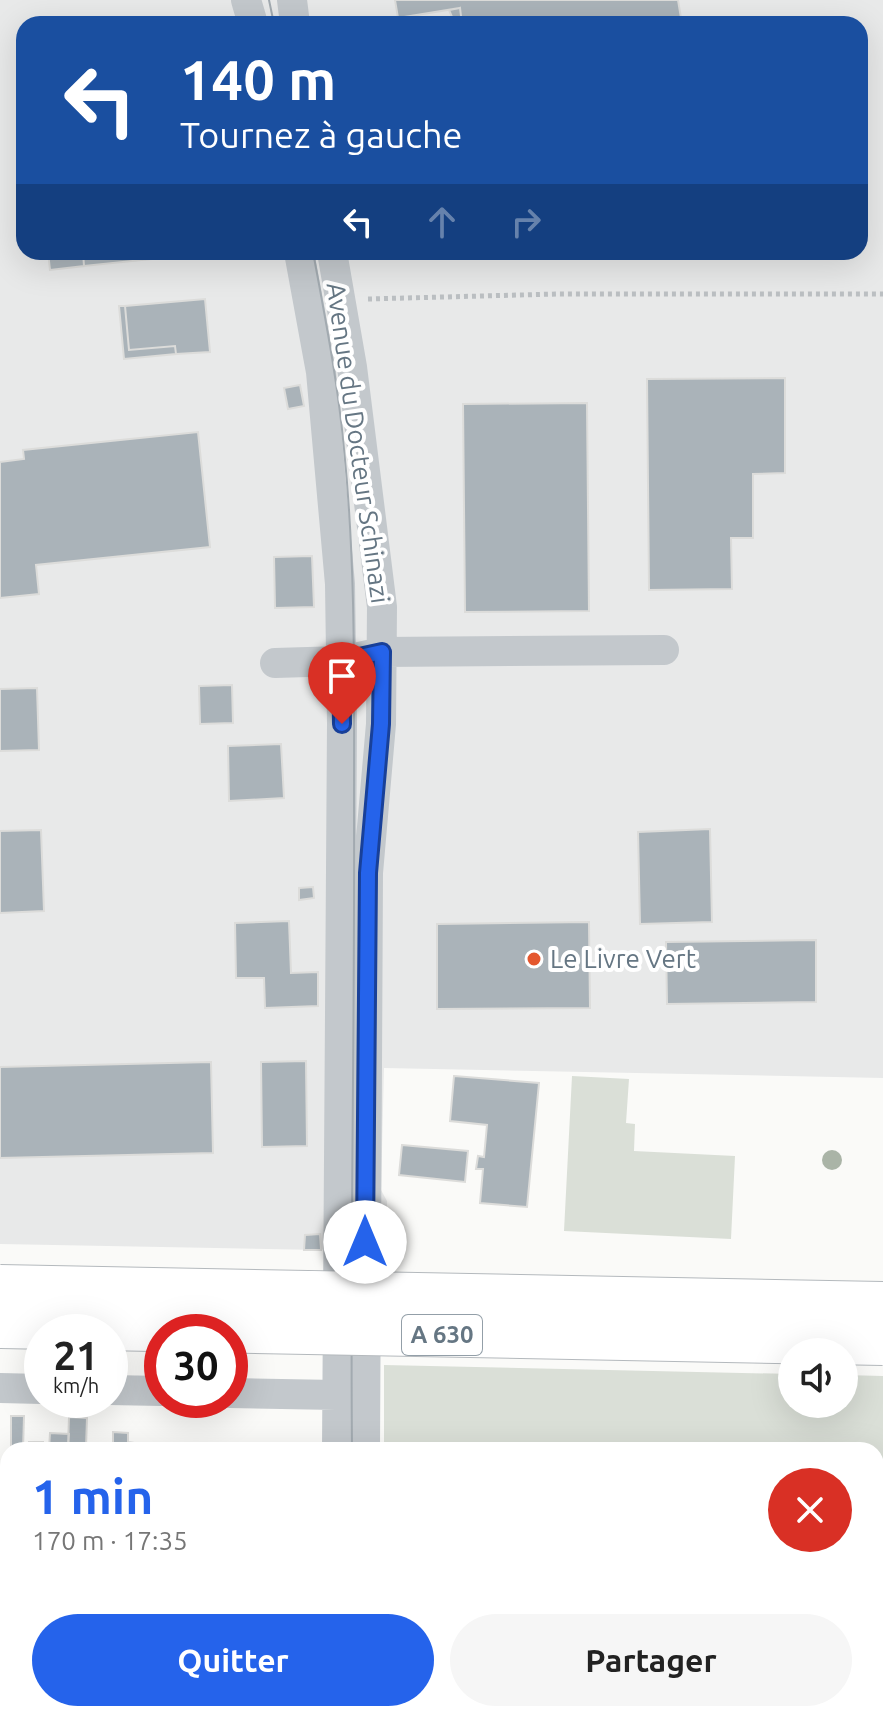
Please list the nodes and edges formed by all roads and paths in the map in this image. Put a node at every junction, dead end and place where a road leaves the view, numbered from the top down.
1 (300, 260) edge
2 (333, 260) edge
3 (883, 294) edge
4 (341, 303) junction
5 (664, 650) dead end
6 (382, 652) junction
7 (341, 661) junction
8 (275, 663) dead end
9 (0, 1287) edge
10 (883, 1304) edge
11 (0, 1326) edge
12 (883, 1343) edge
13 (0, 1388) edge
14 (24, 1389) edge
15 (248, 1393) edge
16 (336, 1395) junction
17 (337, 1442) edge
18 (365, 1442) edge

1 - 7 street, Avenue du Docteur Schinazi
2 - 4 street, Avenue du Docteur Schinazi
3 - 4 path
4 - 6 street, Avenue du Docteur Schinazi
5 - 6 street
6 - 7 street
6 - 18 street, Avenue du Docteur Schinazi
7 - 8 street
7 - 16 street, Avenue du Docteur Schinazi
9 - 10 highway, A 630, bridge
11 - 12 highway, A 630, bridge
13 - 14 street
15 - 16 street
16 - 17 street, Avenue du Docteur Schinazi

